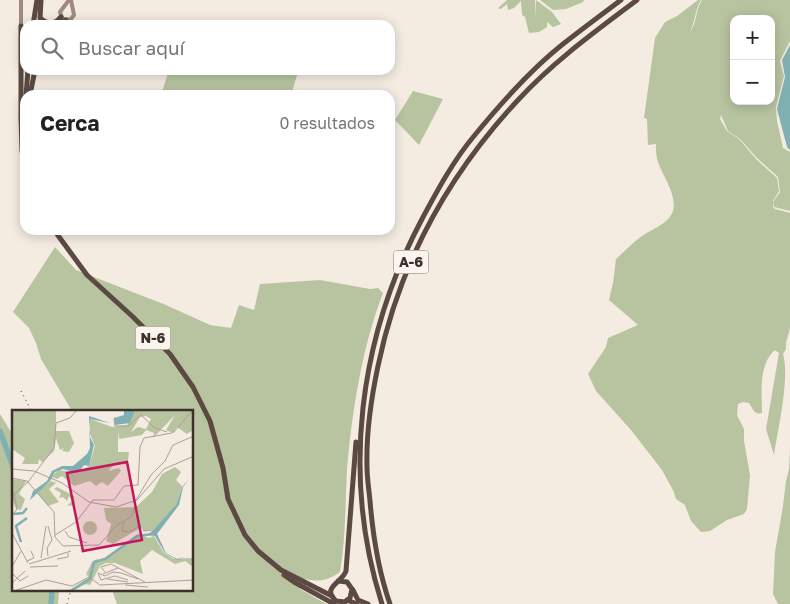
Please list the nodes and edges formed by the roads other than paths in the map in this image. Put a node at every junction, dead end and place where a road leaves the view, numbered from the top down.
1 (22, 0) edge
2 (39, 0) edge
3 (70, 0) edge
4 (620, 0) edge
5 (637, 0) edge
6 (64, 7) junction
7 (73, 9) junction
8 (64, 19) junction
9 (21, 20) edge
10 (34, 20) edge
11 (42, 20) edge
12 (60, 20) edge
13 (21, 75) edge
14 (28, 75) edge
15 (34, 75) edge
16 (21, 90) edge
17 (28, 90) edge
18 (30, 90) edge
19 (58, 235) edge
20 (376, 334) junction
21 (281, 570) junction
22 (336, 582) junction
23 (316, 587) junction
24 (352, 592) junction
25 (332, 596) junction
26 (347, 600) junction
27 (338, 603) edge
28 (381, 603) edge
29 (357, 604) edge
30 (362, 604) edge
31 (368, 604) edge
32 (392, 604) edge

1 - 9 main road
2 - 10 highway
2 - 11 highway
3 - 6 main road
3 - 7 main road
4 - 20 highway, A-6
5 - 32 highway, A-6
6 - 7 main road
6 - 8 main road
7 - 8 main road
8 - 12 highway
13 - 16 highway
14 - 17 highway
15 - 18 highway
19 - 21 highway, N-6
20 - 22 highway
20 - 28 highway, A-6
21 - 23 highway, N-6
21 - 27 highway
22 - 23 highway
22 - 24 highway
22 - 25 highway
23 - 25 highway, N-6
24 - 26 highway
24 - 30 highway
24 - 31 highway
25 - 27 highway, N-6
26 - 27 highway
26 - 29 highway

